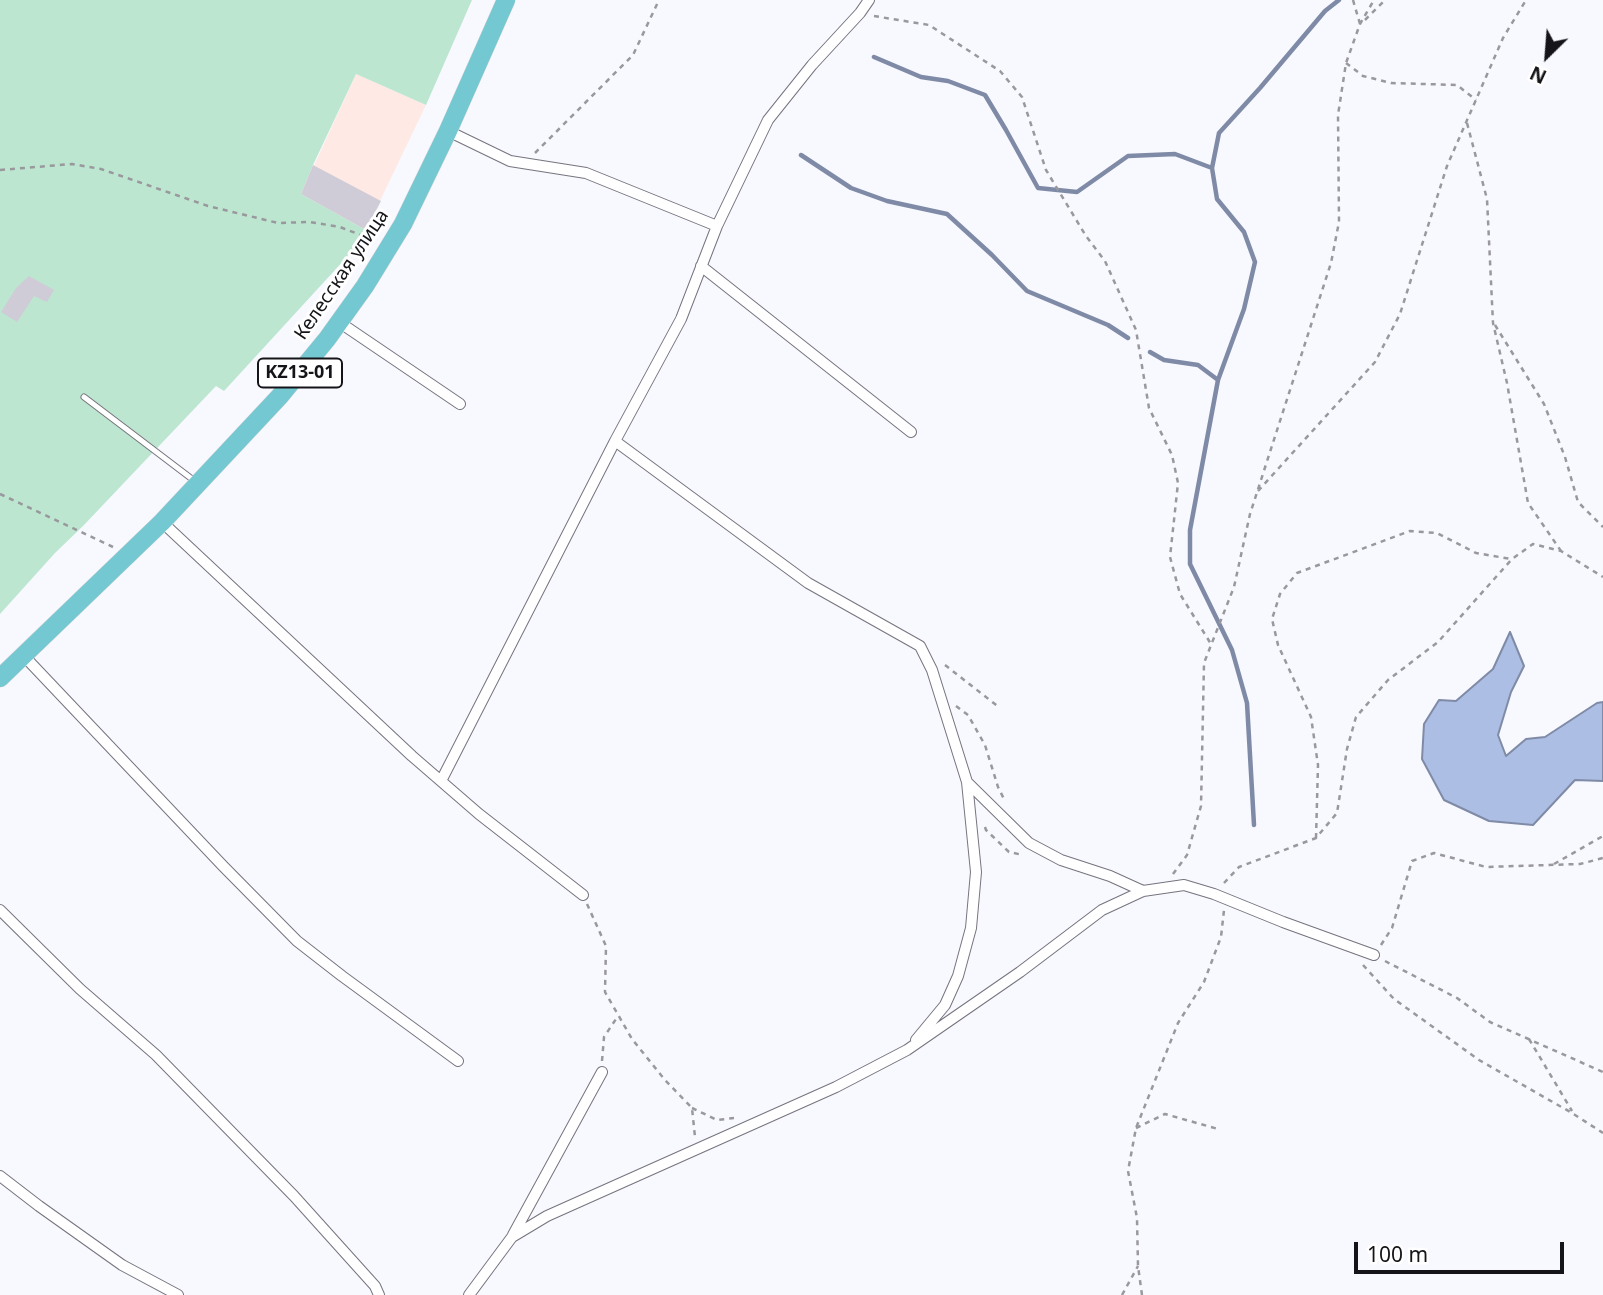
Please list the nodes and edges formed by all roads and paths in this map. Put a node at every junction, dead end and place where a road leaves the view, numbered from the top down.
1 (506, 0) edge
2 (659, 0) edge
3 (869, 0) edge
4 (1353, 0) edge
5 (1374, 0) edge
6 (1385, 0) edge
7 (1526, 0) edge
8 (860, 13) junction
9 (1360, 24) junction
10 (1346, 63) junction
11 (1476, 100) junction
12 (1466, 121) junction
13 (447, 131) junction
14 (526, 163) junction
15 (0, 170) edge
16 (717, 226) junction
17 (389, 246) junction
18 (701, 266) junction
19 (339, 323) junction
20 (1493, 323) junction
21 (83, 397) dead end
22 (460, 404) dead end
23 (911, 432) dead end
24 (615, 441) junction
25 (198, 484) junction
26 (1257, 492) junction
27 (0, 494) edge
28 (162, 522) junction
29 (1603, 527) edge
30 (1561, 551) junction
31 (129, 554) junction
32 (1512, 559) junction
33 (1603, 577) edge
34 (1211, 644) junction
35 (24, 656) junction
36 (940, 662) dead end
37 (0, 678) edge
38 (940, 694) junction
39 (1000, 708) dead end
40 (441, 781) junction
41 (967, 782) junction
42 (1010, 809) dead end
43 (1603, 836) edge
44 (1316, 838) junction
45 (1603, 858) edge
46 (1553, 864) junction
47 (1163, 888) junction
48 (1143, 891) junction
49 (583, 895) joint
50 (1220, 896) junction
51 (0, 910) edge
52 (1345, 944) junction
53 (1374, 955) junction
54 (618, 1016) junction
55 (1529, 1039) junction
56 (907, 1050) junction
57 (458, 1061) dead end
58 (602, 1072) joint
59 (1603, 1072) edge
60 (692, 1108) junction
61 (1572, 1113) junction
62 (734, 1118) dead end
63 (1136, 1128) junction
64 (1218, 1129) dead end
65 (1603, 1133) edge
66 (696, 1150) junction
67 (0, 1176) edge
68 (512, 1237) junction
69 (1138, 1266) junction
70 (178, 1295) edge
71 (379, 1295) edge
72 (469, 1295) edge
73 (1122, 1295) edge
74 (1142, 1295) edge

1 - 13 main road, Келесская улица / KZ13-01
2 - 14 path
3 - 8 street
4 - 9 path
5 - 9 path
6 - 9 path
7 - 11 path
8 - 16 street
8 - 34 path
9 - 10 path
10 - 11 path
10 - 26 path
11 - 12 path
12 - 20 path
12 - 26 path
13 - 14 street
13 - 17 main road, Келесская улица / KZ13-01
14 - 16 street
15 - 17 path
16 - 18 street
17 - 19 main road, Келесская улица / KZ13-01
18 - 23 street
18 - 24 street
19 - 22 street
19 - 25 main road, Келесская улица / KZ13-01
20 - 29 path
20 - 30 path
21 - 25 lane
24 - 38 street
24 - 40 street
25 - 28 main road, Келесская улица / KZ13-01
26 - 34 path
27 - 31 path
28 - 31 main road, Келесская улица / KZ13-01
28 - 40 street
30 - 32 path
30 - 33 path
31 - 35 main road, Келесская улица / KZ13-01
32 - 44 path
32 - 44 path
34 - 47 path
35 - 37 main road, Келесская улица / KZ13-01
35 - 57 street
36 - 39 path
38 - 41 street
38 - 42 path
40 - 49 street
41 - 48 street
41 - 56 street
43 - 46 path
44 - 50 path
45 - 46 path
46 - 53 path
47 - 48 street
47 - 50 street
48 - 56 street
49 - 54 path
50 - 52 street
50 - 63 path
51 - 71 street
52 - 53 street
52 - 61 path
53 - 55 path
54 - 58 path
54 - 60 path
55 - 59 path
55 - 61 path
56 - 66 street
58 - 68 street
60 - 62 path
60 - 66 path
61 - 65 path
63 - 64 path
63 - 69 path
66 - 68 street
67 - 70 street
68 - 72 street
69 - 73 path
69 - 74 path

